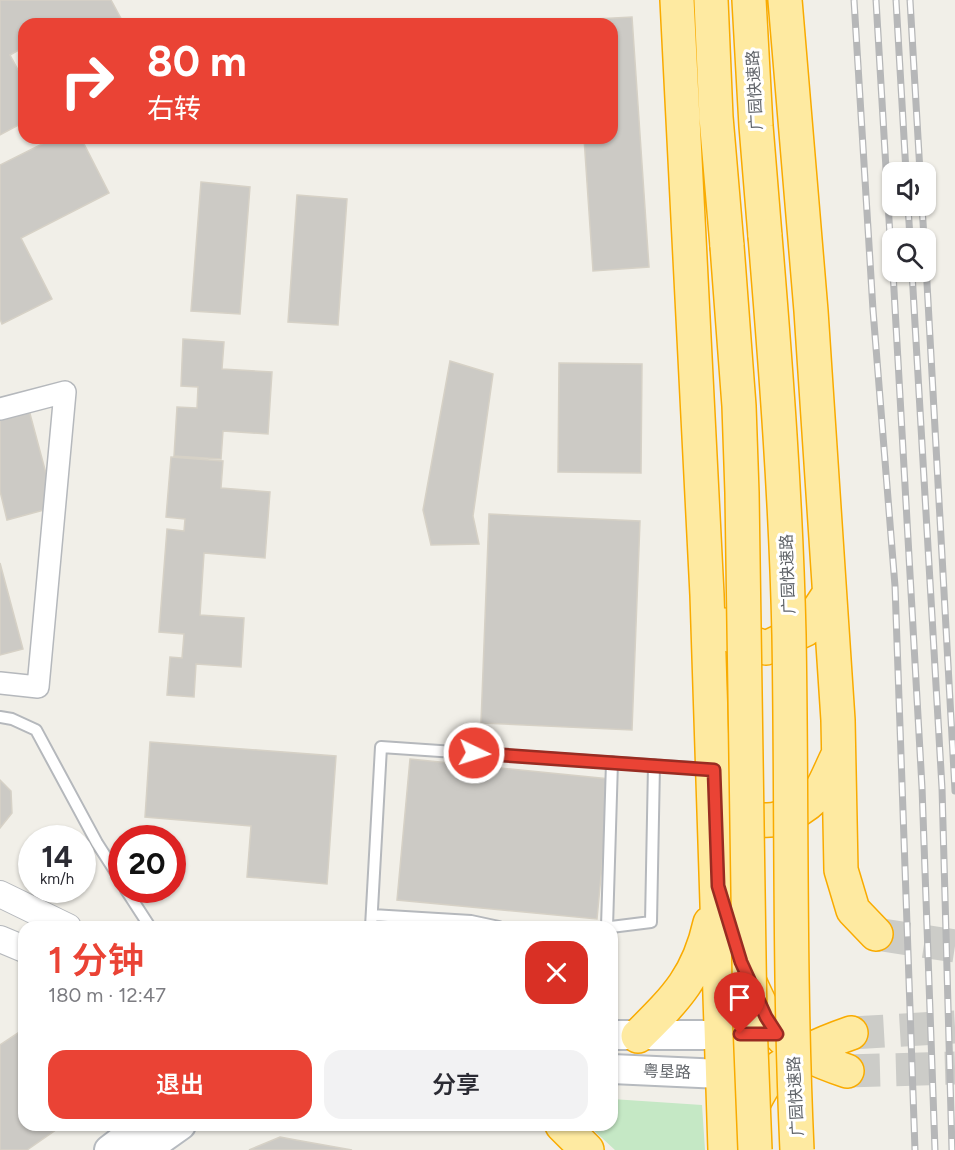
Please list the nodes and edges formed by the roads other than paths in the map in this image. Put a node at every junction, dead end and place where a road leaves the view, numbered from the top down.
1 (677, 0) edge
2 (711, 0) edge
3 (749, 0) edge
4 (785, 0) edge
5 (0, 409) edge
6 (829, 594) junction
7 (707, 595) junction
8 (0, 683) edge
9 (0, 717) edge
10 (838, 753) junction
11 (612, 762) junction
12 (714, 762) junction
13 (654, 765) junction
14 (108, 860) edge
15 (718, 886) junction
16 (0, 894) edge
17 (134, 903) edge
18 (372, 915) junction
19 (56, 921) edge
20 (146, 921) edge
21 (372, 921) edge
22 (471, 921) edge
23 (609, 921) edge
24 (618, 926) edge
25 (876, 934) tunnel mouth
26 (0, 939) edge
27 (18, 946) edge
28 (623, 1033) edge
29 (777, 1034) junction
30 (721, 1035) junction
31 (804, 1054) junction
32 (618, 1069) edge
33 (774, 1073) junction
34 (722, 1074) junction
35 (134, 1131) edge
36 (173, 1131) edge
37 (568, 1131) edge
38 (109, 1150) edge
39 (146, 1150) edge
40 (587, 1150) edge
41 (725, 1150) edge
42 (734, 1150) edge
43 (755, 1150) edge
44 (797, 1150) edge
45 (813, 1150) edge

1 - 7 highway
2 - 43 highway, bridge
3 - 44 highway, 广园快速路, bridge
4 - 6 highway
5 - 8 street
6 - 7 highway
6 - 10 highway
7 - 12 highway
9 - 14 lane
10 - 12 highway
10 - 25 highway
11 - 13 lane
11 - 18 lane
11 - 23 lane
12 - 13 lane
12 - 15 highway
13 - 24 lane
15 - 28 highway
15 - 29 highway
15 - 30 highway
16 - 19 street
17 - 20 lane
18 - 21 lane
18 - 22 lane
26 - 27 street
28 - 30 main road
29 - 30 highway
29 - 31 highway
29 - 31 highway
30 - 33 highway
30 - 34 highway
31 - 33 highway
31 - 33 highway
32 - 34 main road, 粤垦路
33 - 34 highway
33 - 42 highway
33 - 45 highway
34 - 41 highway
35 - 38 main road
36 - 39 main road
37 - 40 highway

